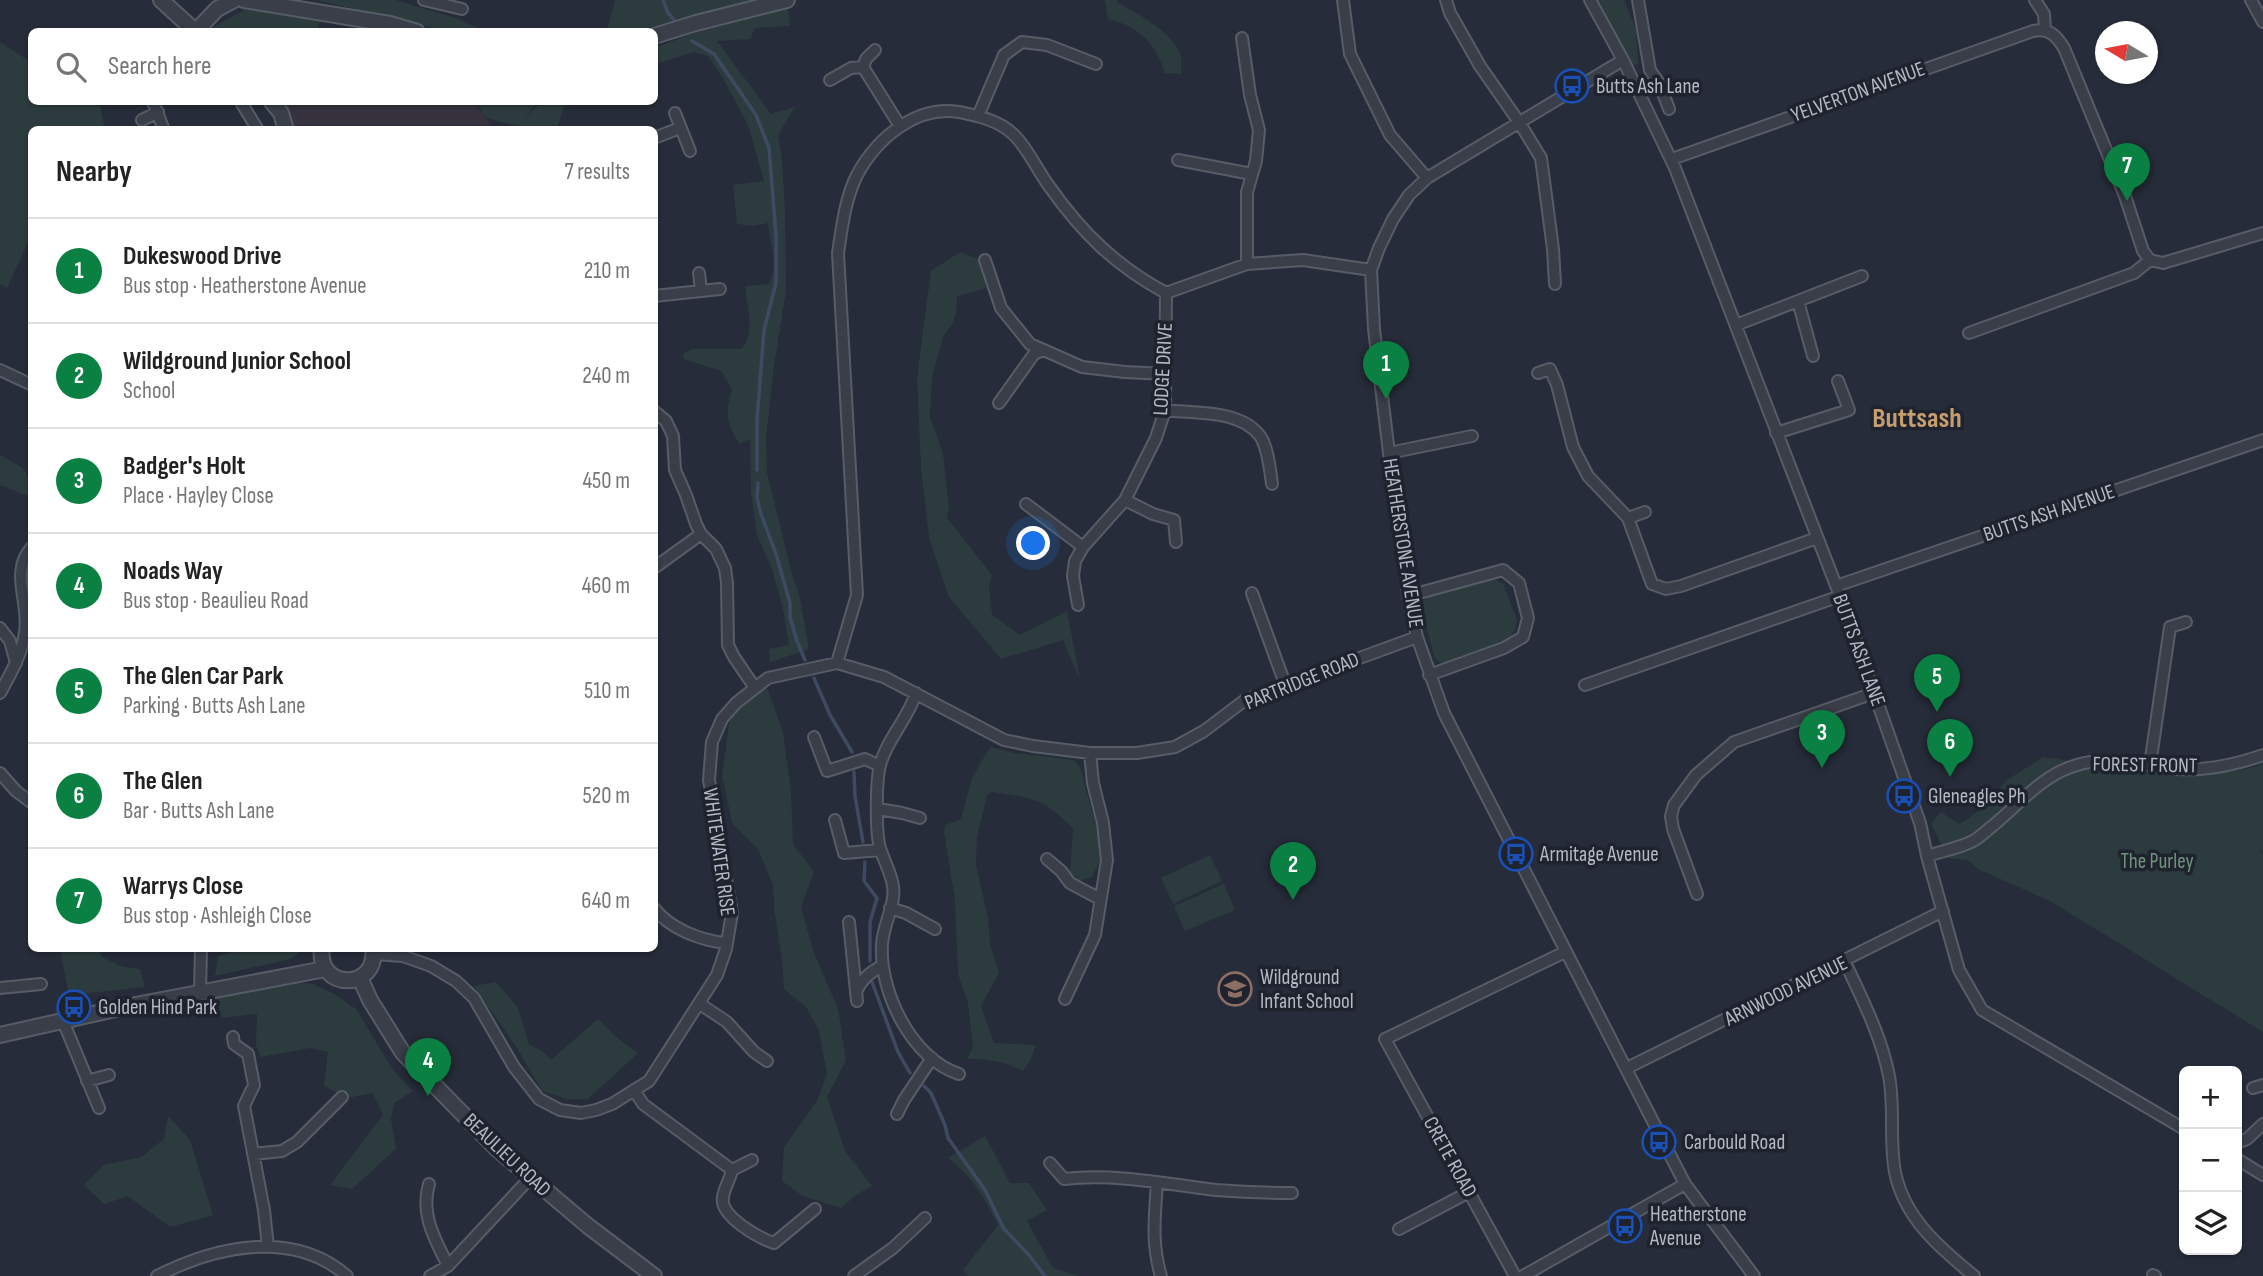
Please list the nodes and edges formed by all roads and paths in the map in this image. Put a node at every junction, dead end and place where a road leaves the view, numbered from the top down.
1 (160, 0) edge
2 (234, 0) edge
3 (244, 0) edge
4 (424, 0) edge
5 (787, 0) edge
6 (1343, 0) edge
7 (1446, 0) edge
8 (1590, 0) edge
9 (1637, 0) edge
10 (2035, 0) edge
11 (2251, 0) edge
12 (273, 3) edge
13 (462, 9) dead end
14 (2263, 22) edge
15 (193, 28) edge
16 (199, 28) edge
17 (401, 28) edge
18 (2045, 30) junction
19 (658, 35) edge
20 (1242, 38) dead end
21 (875, 50) dead end
22 (1623, 60) junction
23 (1096, 64) dead end
24 (863, 67) junction
25 (1650, 70) junction
26 (1632, 78) junction
27 (830, 80) dead end
28 (243, 105) edge
29 (274, 105) edge
30 (156, 107) edge
31 (1669, 109) dead end
32 (676, 113) dead end
33 (978, 116) junction
34 (142, 120) dead end
35 (1519, 122) junction
36 (163, 126) edge
37 (256, 126) edge
38 (285, 126) edge
39 (900, 126) junction
40 (680, 128) junction
41 (658, 136) edge
42 (690, 151) dead end
43 (1672, 159) junction
44 (1178, 160) dead end
45 (1252, 174) junction
46 (1427, 178) junction
47 (2263, 233) edge
48 (985, 260) dead end
49 (2150, 260) junction
50 (1247, 264) junction
51 (1371, 270) junction
52 (699, 273) dead end
53 (1862, 276) dead end
54 (1555, 284) dead end
55 (720, 289) dead end
56 (701, 291) junction
57 (1166, 293) junction
58 (658, 296) edge
59 (1798, 301) junction
60 (1736, 326) junction
61 (1969, 333) dead end
62 (1043, 350) junction
63 (1813, 356) dead end
64 (0, 370) edge
65 (1538, 373) dead end
66 (1166, 374) junction
67 (1839, 381) dead end
68 (28, 383) edge
69 (999, 403) dead end
70 (1165, 410) junction
71 (658, 414) edge
72 (1776, 433) junction
73 (1472, 436) dead end
74 (2263, 440) edge
75 (1389, 453) junction
76 (1272, 484) dead end
77 (1125, 499) junction
78 (1026, 504) dead end
79 (1645, 512) dead end
80 (1628, 518) junction
81 (701, 534) junction
82 (1817, 538) junction
83 (1176, 542) dead end
84 (1083, 547) junction
85 (28, 552) edge
86 (658, 565) edge
87 (1838, 591) junction
88 (1252, 593) dead end
89 (1408, 596) junction
90 (1078, 606) dead end
91 (2186, 622) dead end
92 (0, 628) edge
93 (1417, 637) junction
94 (837, 663) junction
95 (16, 664) junction
96 (1429, 675) junction
97 (1285, 684) junction
98 (1585, 685) dead end
99 (755, 688) junction
100 (0, 693) edge
101 (916, 693) junction
102 (1874, 693) junction
103 (814, 737) dead end
104 (1090, 753) junction
105 (2263, 755) edge
106 (2150, 765) junction
107 (880, 766) junction
108 (0, 773) edge
109 (28, 800) edge
110 (878, 809) junction
111 (920, 818) dead end
112 (835, 820) dead end
113 (880, 850) junction
114 (1927, 856) junction
115 (1047, 859) dead end
116 (1697, 894) dead end
117 (1100, 899) junction
118 (890, 908) junction
119 (1944, 911) junction
120 (658, 912) edge
121 (849, 922) dead end
122 (935, 929) dead end
123 (726, 943) junction
124 (201, 952) edge
125 (322, 952) edge
126 (374, 952) edge
127 (380, 952) edge
128 (1565, 952) junction
129 (1845, 962) junction
130 (882, 966) junction
131 (325, 969) junction
132 (360, 978) junction
133 (41, 984) dead end
134 (0, 988) edge
135 (200, 992) junction
136 (1065, 999) dead end
137 (700, 1004) junction
138 (63, 1021) junction
139 (0, 1035) edge
140 (233, 1037) dead end
141 (932, 1058) junction
142 (768, 1061) dead end
143 (1627, 1068) junction
144 (109, 1074) dead end
145 (959, 1074) dead end
146 (87, 1081) junction
147 (634, 1090) junction
148 (342, 1097) dead end
149 (99, 1108) dead end
150 (897, 1114) dead end
151 (2263, 1124) edge
152 (2179, 1126) edge
153 (2242, 1141) edge
154 (253, 1154) junction
155 (752, 1160) dead end
156 (2242, 1162) edge
157 (1050, 1163) dead end
158 (732, 1170) junction
159 (2263, 1175) edge
160 (530, 1178) junction
161 (1157, 1182) junction
162 (429, 1184) dead end
163 (1685, 1184) junction
164 (1469, 1192) junction
165 (1292, 1193) dead end
166 (815, 1209) dead end
167 (925, 1218) dead end
168 (1399, 1229) dead end
169 (268, 1247) junction
170 (448, 1266) junction
171 (432, 1275) edge
172 (157, 1276) edge
173 (347, 1276) edge
174 (654, 1276) edge
175 (853, 1276) edge
176 (1161, 1276) edge
177 (1515, 1276) edge
178 (1523, 1276) edge
179 (1754, 1276) edge
180 (1973, 1276) edge

1 - 15 street
2 - 16 street
3 - 12 street
4 - 13 street
5 - 19 street
6 - 46 street
7 - 35 street
8 - 22 street, BUTTS ASH LANE
9 - 25 street
10 - 18 street
11 - 14 street
12 - 17 street
18 - 43 street, YELVERTON AVENUE
18 - 49 street
20 - 45 street
21 - 24 street
22 - 26 street, BUTTS ASH LANE
22 - 35 street
23 - 33 street
24 - 27 street
24 - 39 street
25 - 26 street
25 - 31 street
26 - 43 street, BUTTS ASH LANE
28 - 37 street
29 - 38 street
30 - 34 street
30 - 36 street
32 - 40 street
33 - 39 street
33 - 57 street
35 - 46 street
35 - 54 street
39 - 94 street
40 - 41 street
40 - 42 street
43 - 60 street, BUTTS ASH LANE
44 - 45 street
45 - 50 street
46 - 51 street
47 - 49 street
48 - 62 street
49 - 61 street
50 - 51 street
50 - 57 street
51 - 75 street, HEATHERSTONE AVENUE
52 - 56 street
53 - 59 street
55 - 56 street
56 - 58 street
57 - 66 street, LODGE DRIVE
59 - 60 street
59 - 63 street
60 - 72 street, BUTTS ASH LANE
62 - 66 street
62 - 69 street
64 - 68 street
65 - 80 street
66 - 70 street, LODGE DRIVE
67 - 72 street
70 - 76 street
70 - 77 street, LODGE DRIVE
71 - 81 street
72 - 82 street, BUTTS ASH LANE
73 - 75 street
74 - 87 street, BUTTS ASH AVENUE
75 - 89 street, HEATHERSTONE AVENUE
77 - 83 street
77 - 84 street, LODGE DRIVE
78 - 84 street
79 - 80 street
80 - 82 street
81 - 86 street
81 - 99 street
82 - 87 street, BUTTS ASH LANE
84 - 90 street, LODGE DRIVE
85 - 95 street
87 - 98 street, BUTTS ASH AVENUE
87 - 102 street, BUTTS ASH LANE
88 - 97 street
89 - 93 street, HEATHERSTONE AVENUE
89 - 96 street
91 - 106 street
92 - 95 street
93 - 96 street, HEATHERSTONE AVENUE
93 - 97 street, PARTRIDGE ROAD
94 - 99 street, WHITEWATER RISE
94 - 101 street, PARTRIDGE ROAD
95 - 100 street
96 - 128 street, HEATHERSTONE AVENUE
97 - 104 street, PARTRIDGE ROAD
99 - 123 street, WHITEWATER RISE
101 - 104 street, PARTRIDGE ROAD
101 - 107 street
102 - 114 street, BUTTS ASH LANE
102 - 116 street
103 - 107 street
104 - 117 street
105 - 106 street, FOREST FRONT
106 - 114 street, FOREST FRONT
107 - 110 street
108 - 109 street
110 - 111 street
110 - 113 street
112 - 113 street
113 - 118 street
114 - 119 street, BUTTS ASH LANE
115 - 117 street
117 - 136 street
118 - 122 street
118 - 130 street
119 - 129 street, ARNWOOD AVENUE
119 - 152 street, BUTTS ASH LANE
120 - 123 street
121 - 130 street
123 - 137 street, WHITEWATER RISE
124 - 135 street
125 - 131 street
126 - 132 street
127 - 147 street, WHITEWATER RISE
128 - 143 street, HEATHERSTONE AVENUE
128 - 164 street, CRETE ROAD
129 - 143 street, ARNWOOD AVENUE
129 - 180 street
130 - 141 street
131 - 132 street
131 - 135 street
132 - 160 street, BEAULIEU ROAD
133 - 134 street
135 - 138 street
137 - 142 street
137 - 147 street, WHITEWATER RISE
138 - 139 street
138 - 146 street
140 - 154 street
141 - 145 street
141 - 150 street
143 - 163 street, HEATHERSTONE AVENUE
144 - 146 street
146 - 149 street
147 - 158 street
148 - 154 street
151 - 153 street
154 - 169 street
155 - 158 street
156 - 159 street
157 - 161 street
158 - 166 street
160 - 170 street
160 - 174 street, BEAULIEU ROAD
161 - 165 street
161 - 176 street
162 - 170 street
163 - 178 street
163 - 179 street, HEATHERSTONE AVENUE
164 - 168 street
164 - 177 street, CRETE ROAD
167 - 175 street
169 - 172 street
169 - 173 street
170 - 171 street

